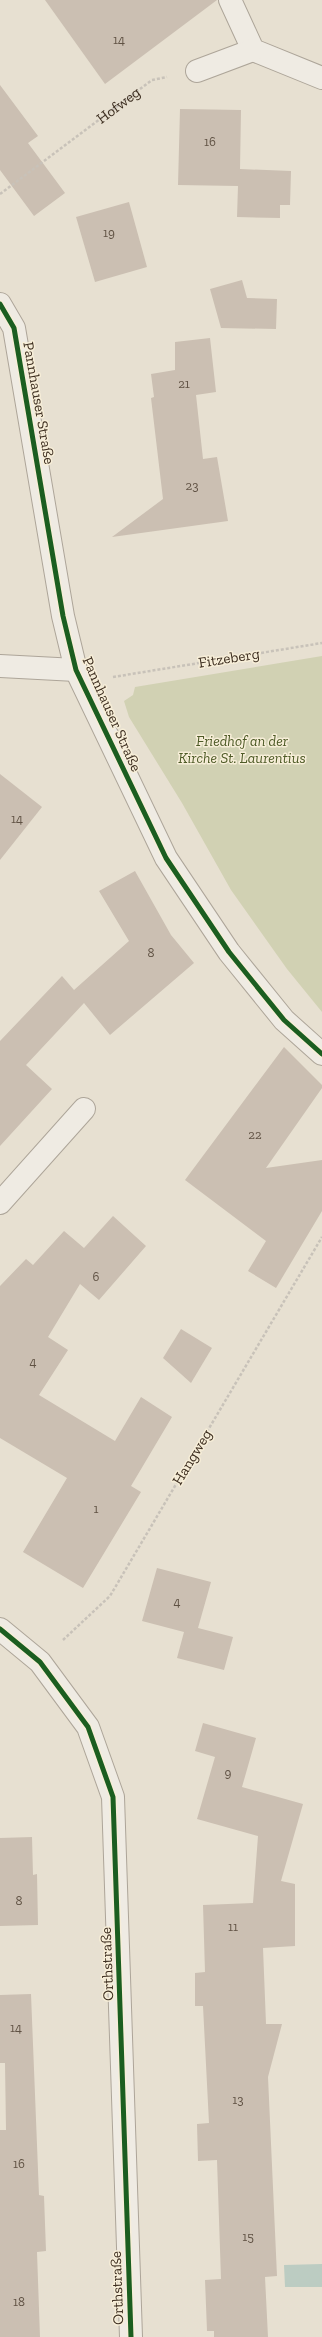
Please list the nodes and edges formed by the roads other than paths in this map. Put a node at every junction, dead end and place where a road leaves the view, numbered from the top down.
1 (230, 0) edge
2 (254, 50) junction
3 (197, 71) road end
4 (322, 78) edge
5 (0, 304) edge
6 (0, 666) edge
7 (76, 670) junction
8 (322, 1054) edge
9 (84, 1109) dead end
10 (0, 1203) edge
11 (0, 1629) edge
12 (131, 2337) edge

1 - 2 street
2 - 3 street
2 - 4 street
5 - 7 street, Pannhauser Straße
6 - 7 street
7 - 8 street, Pannhauser Straße
9 - 10 street
11 - 12 street, Orthstraße

